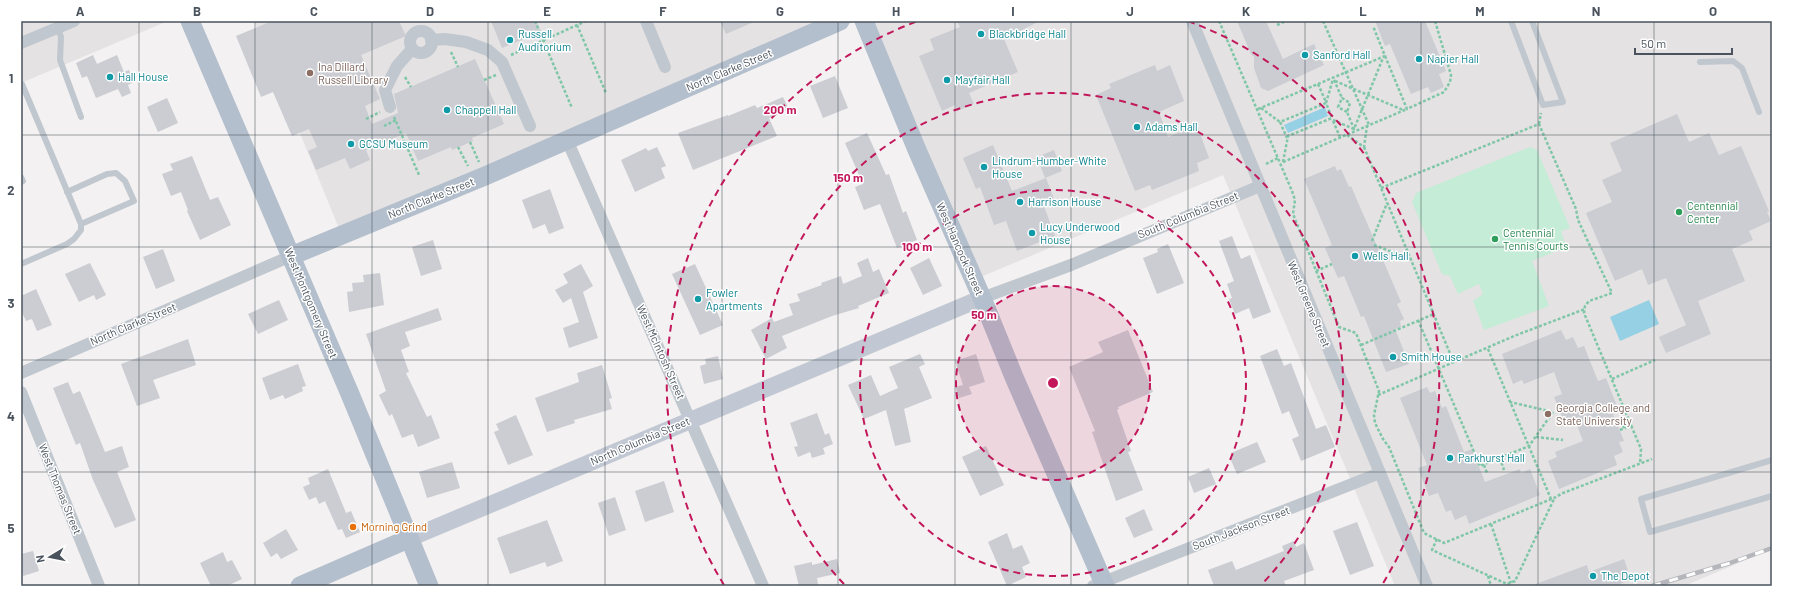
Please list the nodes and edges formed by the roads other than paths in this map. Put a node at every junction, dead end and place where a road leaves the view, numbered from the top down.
1 (74, 21) edge
2 (190, 21) edge
3 (646, 21) edge
4 (840, 21) edge
5 (864, 21) edge
6 (1192, 21) edge
7 (1511, 21) edge
8 (1532, 21) edge
9 (414, 26) edge
10 (58, 28) junction
11 (432, 40) junction
12 (21, 44) edge
13 (412, 49) junction
14 (1700, 62) dead end
15 (665, 67) dead end
16 (21, 85) edge
17 (390, 107) road end
18 (1759, 112) dead end
19 (81, 117) dead end
20 (530, 126) dead end
21 (567, 140) junction
22 (21, 177) edge
23 (21, 182) edge
24 (1260, 186) junction
25 (67, 192) junction
26 (81, 224) junction
27 (291, 256) junction
28 (21, 264) edge
29 (982, 298) junction
30 (21, 373) edge
31 (21, 392) edge
32 (691, 419) junction
33 (1772, 460) edge
34 (1380, 473) junction
35 (1772, 496) edge
36 (408, 539) junction
37 (1100, 585) edge
38 (99, 586) edge
39 (300, 586) edge
40 (429, 586) edge
41 (763, 586) edge
42 (1427, 586) edge

1 - 10 street
2 - 27 main road, West Montgomery Street
3 - 15 street
4 - 21 main road, North Clarke Street
5 - 29 main road, West Hancock Street
6 - 24 street, West Greene Street
7 - 8 lane
9 - 11 street
9 - 13 street
10 - 12 street
10 - 19 lane
11 - 13 street
11 - 20 street
13 - 17 street
14 - 18 lane
16 - 25 lane
21 - 27 main road, North Clarke Street
21 - 32 street, West McIntosh Street
22 - 23 lane
24 - 29 street, South Columbia Street
24 - 34 street, West Greene Street
25 - 26 lane
25 - 26 lane
26 - 28 lane
27 - 30 street, North Clarke Street
27 - 36 main road, West Montgomery Street
29 - 32 street, North Columbia Street
29 - 37 main road, West Hancock Street
31 - 38 street, West Thomas Street
32 - 36 street, North Columbia Street
32 - 41 street, West McIntosh Street
33 - 35 lane
34 - 37 street, South Jackson Street
34 - 42 street, West Greene Street
36 - 39 main road, North Columbia Street
36 - 40 main road, West Montgomery Street

